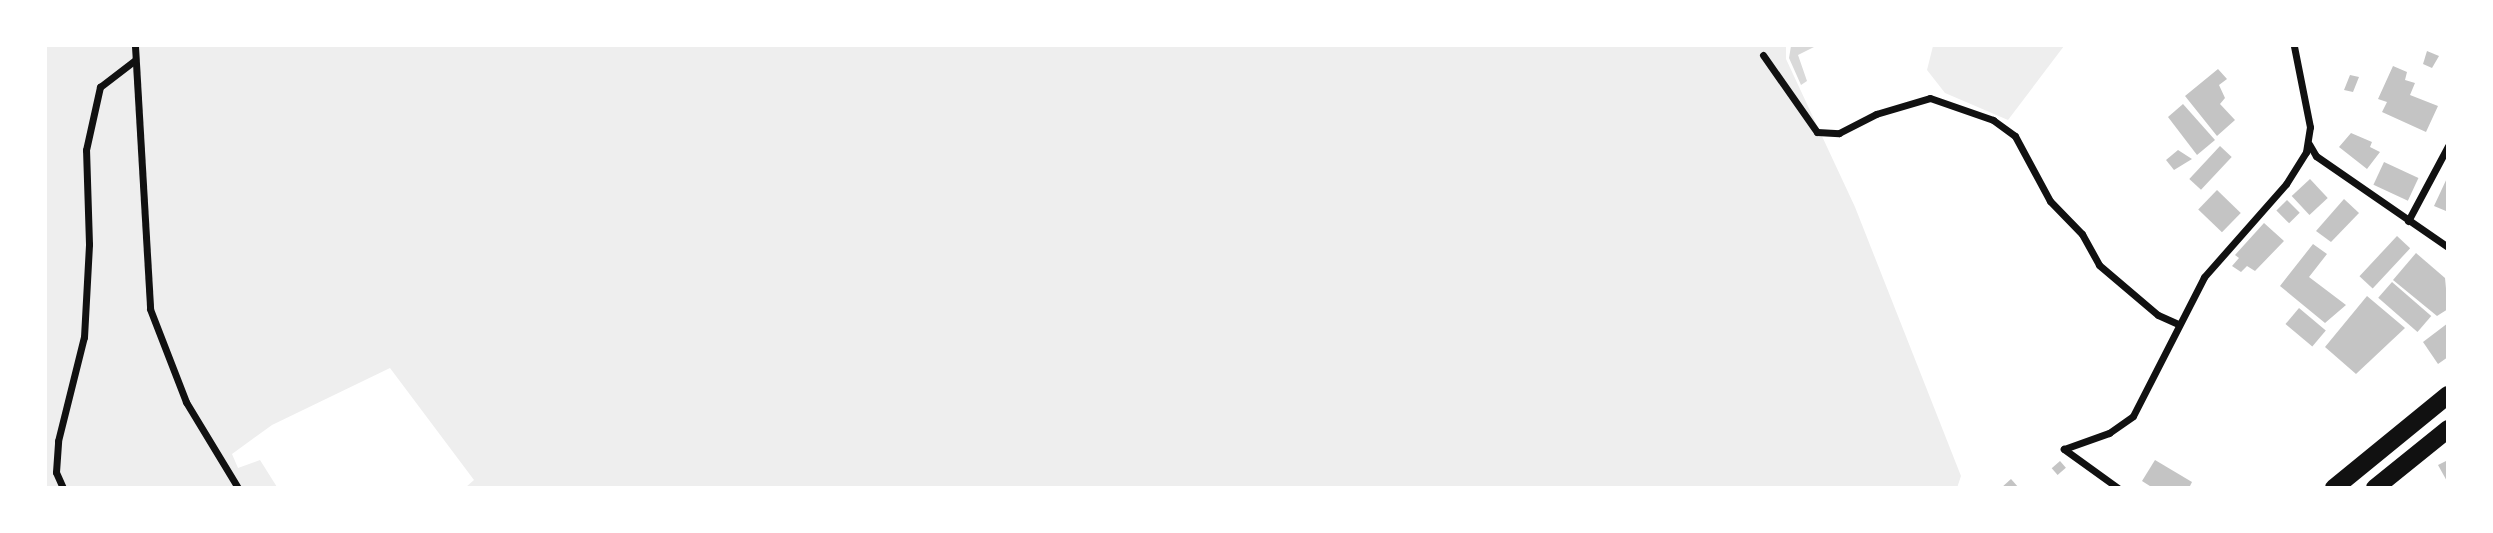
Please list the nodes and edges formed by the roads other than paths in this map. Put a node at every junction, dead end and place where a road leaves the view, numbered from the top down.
1 (135, 46) edge
2 (2294, 46) edge
3 (1763, 55) dead end
4 (135, 60) junction
5 (2309, 145) junction
6 (2448, 146) edge
7 (2408, 221) junction
8 (2448, 247) edge
9 (2178, 324) junction
10 (2448, 395) edge
11 (2448, 429) edge
12 (63, 488) edge
13 (238, 488) edge
14 (2118, 488) edge
15 (2334, 488) edge
16 (2375, 488) edge

1 - 4 street
2 - 5 street
3 - 9 street
4 - 12 street
4 - 13 street
5 - 7 street
5 - 9 street
6 - 7 street
7 - 8 street
9 - 14 street
10 - 15 main road
11 - 16 main road

